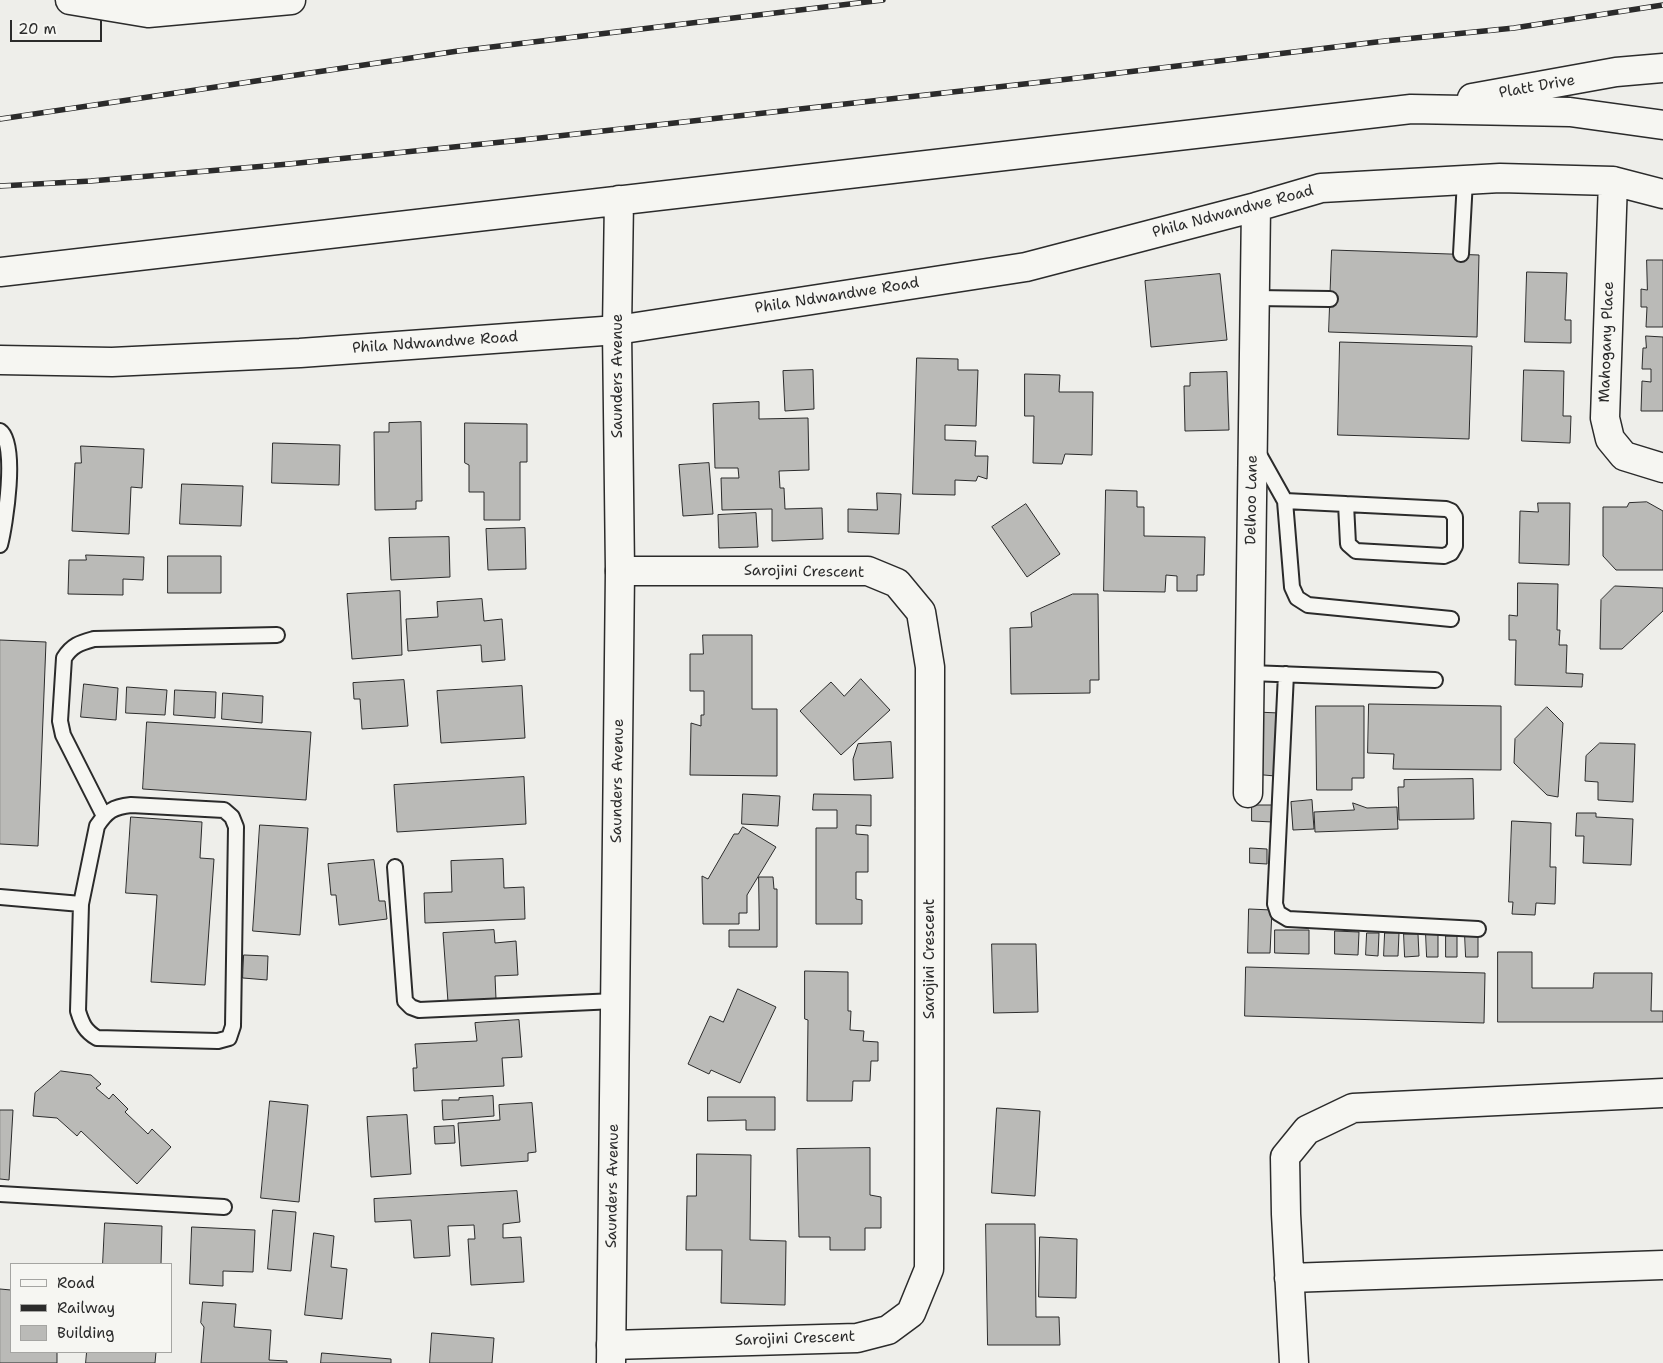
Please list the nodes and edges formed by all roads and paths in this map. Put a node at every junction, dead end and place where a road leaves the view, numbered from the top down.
1 (70, 0) edge
2 (291, 0) edge
3 (1663, 68) edge
4 (1411, 109) junction
5 (1663, 125) edge
6 (1465, 180) junction
7 (1613, 181) junction
8 (1663, 194) edge
9 (619, 200) junction
10 (1256, 207) junction
11 (1461, 254) dead end
12 (0, 272) edge
13 (1255, 298) junction
14 (1330, 299) dead end
15 (618, 330) junction
16 (0, 360) edge
17 (0, 432) edge
18 (1253, 444) junction
19 (1663, 468) edge
20 (1285, 501) junction
21 (1346, 504) junction
22 (0, 545) edge
23 (620, 570) junction
24 (1451, 619) dead end
25 (277, 635) dead end
26 (1250, 673) junction
27 (1286, 674) junction
28 (1435, 680) dead end
29 (1248, 793) dead end
30 (104, 816) junction
31 (395, 867) dead end
32 (0, 898) edge
33 (81, 904) junction
34 (1478, 930) dead end
35 (615, 1001) junction
36 (1663, 1093) edge
37 (0, 1194) edge
38 (224, 1207) dead end
39 (1663, 1265) edge
40 (1289, 1278) junction
41 (611, 1354) edge
42 (1294, 1363) edge

1 - 2 street
3 - 4 street, Platt Drive
4 - 5 street
4 - 9 street
6 - 7 street, Phila Ndwandwe Road
6 - 10 street, Phila Ndwandwe Road
6 - 11 lane
7 - 8 street, Phila Ndwandwe Road
7 - 19 street, Mahogany Place
9 - 12 street
9 - 15 street, Saunders Avenue
10 - 13 street, Delhoo Lane
10 - 15 street, Phila Ndwandwe Road
13 - 14 lane
13 - 18 street, Delhoo Lane
15 - 16 street, Phila Ndwandwe Road
15 - 23 street, Saunders Avenue
17 - 22 lane
18 - 20 lane
18 - 26 street, Delhoo Lane
20 - 21 lane
20 - 24 lane
21 - 21 lane
23 - 35 street, Saunders Avenue
23 - 41 street, Sarojini Crescent
25 - 30 lane
26 - 27 lane
26 - 29 street, Delhoo Lane
27 - 28 lane
27 - 34 lane
30 - 33 lane
30 - 33 lane
31 - 35 lane
32 - 33 lane
35 - 41 street, Saunders Avenue
36 - 40 street
37 - 38 lane
39 - 40 street
40 - 42 street

